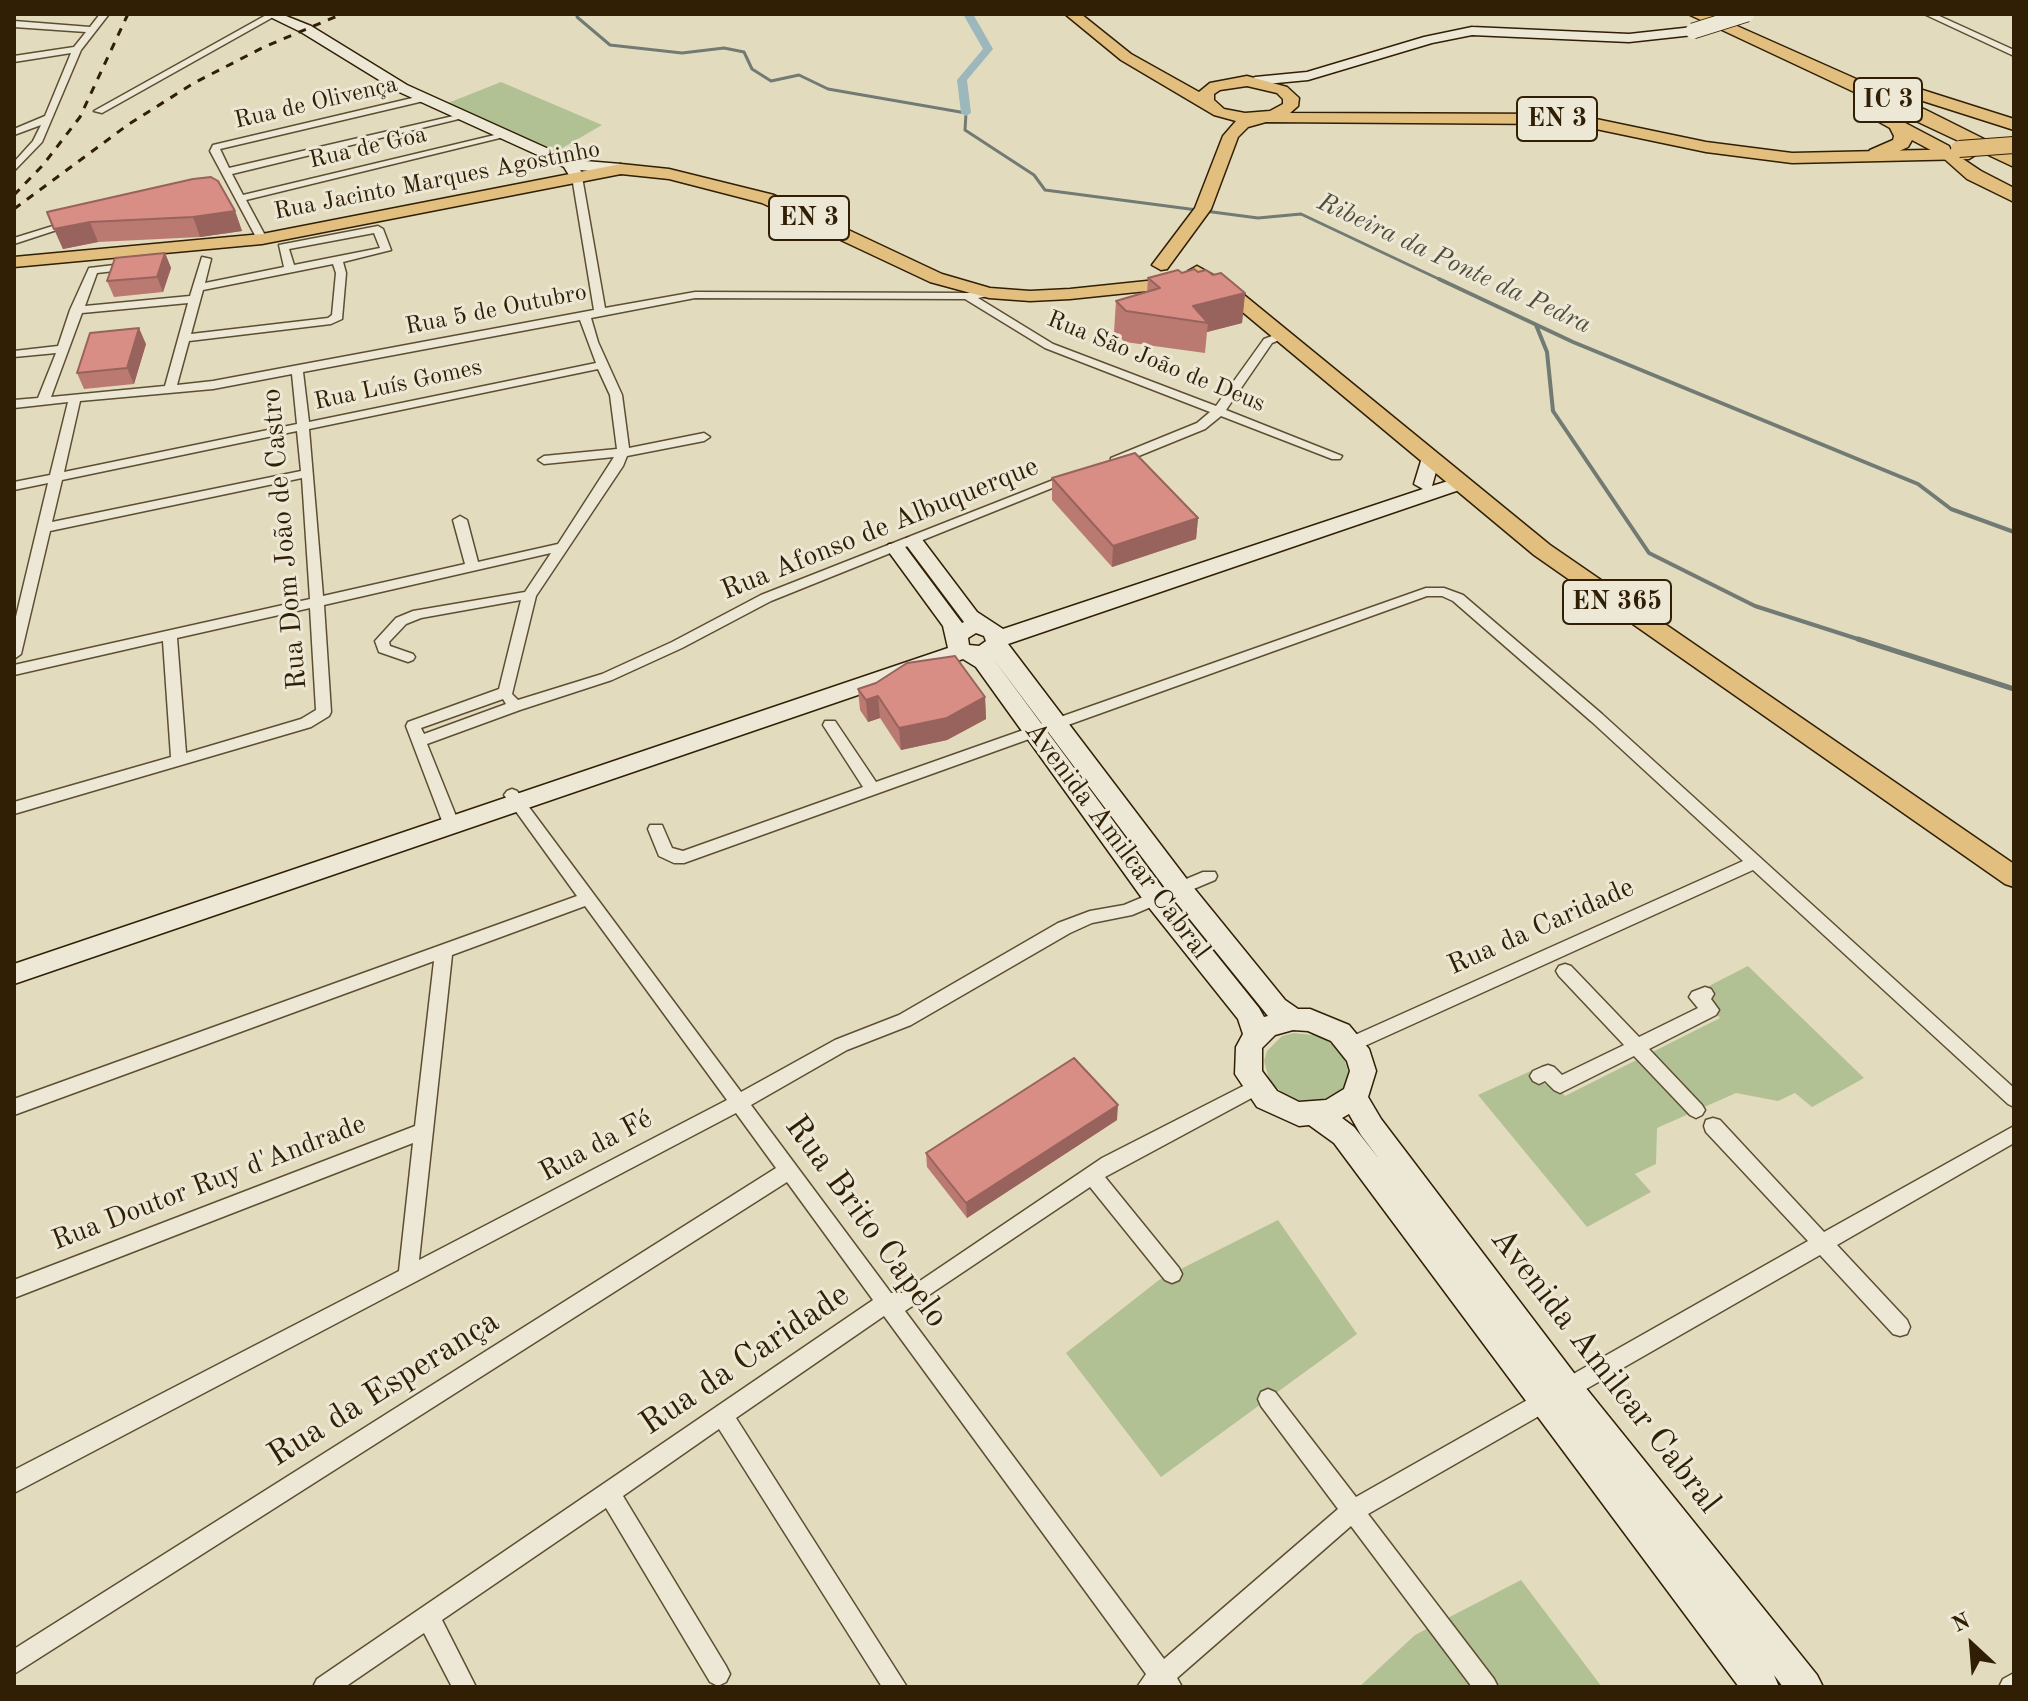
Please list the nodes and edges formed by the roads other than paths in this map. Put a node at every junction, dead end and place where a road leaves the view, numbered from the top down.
1 (105, 14) edge
2 (1072, 14) edge
3 (1705, 14) edge
4 (1747, 14) edge
5 (1928, 14) edge
6 (268, 15) edge
7 (1694, 22) edge
8 (14, 24) edge
9 (92, 30) junction
10 (1768, 44) junction
11 (77, 49) junction
12 (2014, 53) edge
13 (14, 59) edge
14 (1317, 74) junction
15 (1159, 76) junction
16 (1255, 81) junction
17 (1227, 82) junction
18 (425, 98) junction
19 (1290, 98) junction
20 (1211, 107) junction
21 (99, 111) dead end
22 (1337, 116) junction
23 (462, 117) junction
24 (49, 118) junction
25 (1263, 118) junction
26 (2014, 125) edge
27 (1898, 126) junction
28 (14, 132) edge
29 (503, 136) junction
30 (1231, 136) junction
31 (1955, 152) junction
32 (2014, 153) edge
33 (1877, 154) junction
34 (1774, 155) junction
35 (1913, 157) junction
36 (14, 168) edge
37 (573, 171) junction
38 (227, 172) junction
39 (1974, 175) junction
40 (234, 185) junction
41 (219, 189) edge
42 (2014, 196) edge
43 (242, 198) junction
44 (1201, 214) junction
45 (81, 221) edge
46 (262, 239) junction
47 (14, 241) edge
48 (201, 252) junction
49 (337, 260) junction
50 (14, 262) edge
51 (150, 265) edge
52 (1195, 269) junction
53 (290, 270) junction
54 (1166, 276) junction
55 (936, 278) junction
56 (989, 293) junction
57 (196, 294) junction
58 (917, 296) junction
59 (967, 296) junction
60 (1239, 303) junction
61 (76, 310) junction
62 (600, 312) junction
63 (585, 316) junction
64 (1280, 336) junction
65 (185, 338) junction
66 (62, 349) junction
67 (14, 354) edge
68 (602, 365) junction
69 (297, 370) junction
70 (170, 389) junction
71 (75, 398) junction
72 (43, 402) junction
73 (14, 404) edge
74 (1218, 412) junction
75 (303, 428) junction
76 (704, 437) dead end
77 (623, 451) junction
78 (1336, 456) dead end
79 (544, 460) dead end
80 (1098, 468) edge
81 (308, 473) junction
82 (1083, 474) edge
83 (56, 477) junction
84 (1443, 483) junction
85 (14, 486) edge
86 (460, 520) dead end
87 (44, 528) junction
88 (905, 545) junction
89 (561, 547) junction
90 (472, 566) junction
91 (22, 596) edge
92 (529, 596) junction
93 (317, 601) junction
94 (993, 634) junction
95 (170, 635) junction
96 (961, 645) junction
97 (14, 654) edge
98 (408, 657) dead end
99 (14, 670) edge
100 (510, 699) junction
101 (830, 725) dead end
102 (1045, 729) junction
103 (179, 761) junction
104 (874, 791) junction
105 (514, 800) junction
106 (14, 808) edge
107 (450, 821) junction
108 (656, 829) dead end
109 (1753, 863) junction
110 (1209, 876) dead end
111 (2014, 877) edge
112 (1180, 889) junction
113 (1156, 898) junction
114 (587, 899) junction
115 (444, 951) junction
116 (14, 963) edge
117 (1565, 971) dead end
118 (14, 974) edge
119 (1705, 994) dead end
120 (1293, 1019) junction
121 (1256, 1035) junction
122 (1352, 1044) junction
123 (1635, 1046) junction
124 (1539, 1076) dead end
125 (1255, 1088) junction
126 (1354, 1097) junction
127 (2014, 1099) edge
128 (738, 1103) junction
129 (14, 1107) edge
130 (1696, 1110) dead end
131 (1316, 1114) junction
132 (1713, 1126) dead end
133 (425, 1130) junction
134 (2014, 1134) edge
135 (788, 1171) junction
136 (1092, 1176) junction
137 (1823, 1243) junction
138 (1172, 1274) dead end
139 (408, 1275) junction
140 (14, 1289) edge
141 (886, 1303) junction
142 (1900, 1327) dead end
143 (1555, 1394) junction
144 (1268, 1399) dead end
145 (722, 1415) junction
146 (14, 1482) edge
147 (609, 1493) junction
148 (1352, 1511) junction
149 (428, 1616) junction
150 (14, 1662) edge
151 (718, 1674) dead end
152 (1160, 1683) edge
153 (325, 1687) edge
154 (464, 1687) edge
155 (895, 1687) edge
156 (1486, 1687) edge
157 (1761, 1687) edge
158 (1805, 1687) edge

1 - 9 street
2 - 15 main road
3 - 10 highway, IC 3
4 - 7 street, bridge
5 - 12 street
6 - 18 street
6 - 21 street
7 - 10 highway, IC 3
7 - 14 street
8 - 9 street
9 - 11 street
10 - 26 highway
10 - 27 highway
10 - 32 highway, IC 3
11 - 13 street
11 - 24 street
14 - 16 street
14 - 19 street
15 - 17 main road
15 - 20 main road
16 - 17 main road, EN 3
16 - 19 main road, EN 3
17 - 20 main road
18 - 23 street
18 - 38 street, Rua de Olivença
19 - 22 main road, EN 3
19 - 25 main road
20 - 25 main road, EN 3
20 - 30 main road
22 - 25 main road, EN 3
22 - 34 main road, EN 3
23 - 29 street
23 - 38 street
24 - 28 street
24 - 36 street
25 - 30 main road
27 - 31 highway
27 - 33 highway
29 - 37 street
29 - 43 street, Rua de Goa
30 - 44 main road
31 - 32 main road, EN 3, bridge
31 - 33 main road, EN 3
31 - 35 main road, EN 3
31 - 39 highway
33 - 34 main road, EN 3
34 - 35 main road, EN 3
35 - 39 highway
37 - 46 main road, Rua Jacinto Marques Agostinho / EN 3
37 - 55 main road, Rua Jacinto Marques Agostinho / EN 3
37 - 62 street
38 - 40 street
39 - 42 highway
40 - 41 street
40 - 43 street
43 - 46 street
44 - 52 main road
44 - 54 main road
45 - 47 street
46 - 48 main road, EN 3
48 - 50 main road, EN 3
48 - 57 street
49 - 53 street
49 - 53 street
49 - 65 street
51 - 61 street
52 - 54 main road, EN 3
52 - 54 main road
52 - 60 main road, EN 365
53 - 57 street
54 - 56 main road, EN 3
54 - 60 main road, EN 365
55 - 56 main road, EN 3
55 - 58 street
56 - 59 street, Rua 5 de Outubro
57 - 61 street
57 - 65 street
58 - 59 street, Rua 5 de Outubro
58 - 62 street, Rua 5 de Outubro
59 - 74 street, Rua São João de Deus
60 - 64 main road, EN 365
61 - 66 street
62 - 63 street, Rua 5 de Outubro
63 - 68 street
63 - 69 street, Rua 5 de Outubro
64 - 74 street
64 - 84 main road, EN 365
65 - 70 street
66 - 67 street
66 - 72 street
68 - 75 street, Rua Luís Gomes
68 - 77 street
69 - 70 street, Rua 5 de Outubro
69 - 75 street, Rua Dom João de Castro
70 - 71 street, Rua 5 de Outubro
71 - 72 street, Rua 5 de Outubro
71 - 83 street
72 - 73 street, Rua 5 de Outubro
74 - 78 street, Rua São João de Deus
74 - 80 street
75 - 81 street, Rua Dom João de Castro
75 - 83 street, Rua Luís Gomes
76 - 77 street
77 - 79 street
77 - 89 street
81 - 87 street
81 - 93 street, Rua Dom João de Castro
82 - 88 street, Rua Afonso de Albuquerque
83 - 85 street, Rua Luís Gomes
83 - 87 street
84 - 94 street
84 - 111 main road, EN 365
86 - 90 street
87 - 91 street
88 - 94 street, Avenida Amilcar Cabral
88 - 96 street, Avenida Amilcar Cabral
88 - 100 street, Rua Afonso de Albuquerque
89 - 90 street
89 - 92 street
90 - 93 street
91 - 97 street
92 - 98 street
92 - 100 street
93 - 95 street
93 - 103 street, Rua Dom João de Castro
94 - 96 street
94 - 102 street, Avenida Amilcar Cabral
95 - 99 street
95 - 103 street
96 - 102 street, Avenida Amilcar Cabral
96 - 105 street
100 - 107 street, Rua Afonso de Albuquerque
101 - 104 street
102 - 104 street
102 - 109 street
102 - 112 street, Avenida Amilcar Cabral
102 - 113 street, Avenida Amilcar Cabral
103 - 106 street, Rua Dom João de Castro
104 - 108 street
105 - 107 street
105 - 114 street, Rua Brito Capelo
107 - 116 street
107 - 118 street
109 - 122 street, Rua da Caridade
109 - 127 street
110 - 112 street, Rua da Fé
112 - 113 street, Rua da Fé
112 - 120 street, Avenida Amilcar Cabral
113 - 121 street, Avenida Amilcar Cabral
113 - 128 street, Rua da Fé
114 - 115 street
114 - 128 street, Rua Brito Capelo
115 - 129 street
115 - 133 street
117 - 123 street
119 - 123 street
120 - 121 street
120 - 122 street
121 - 125 street
122 - 126 street
123 - 124 street
123 - 130 street
125 - 131 street
125 - 136 street, Rua da Caridade
126 - 131 street
126 - 143 street, Avenida Amilcar Cabral
128 - 135 street, Rua Brito Capelo
128 - 139 street, Rua da Fé
131 - 143 street, Avenida Amilcar Cabral
132 - 137 street
133 - 139 street
133 - 140 street, Rua Doutor Ruy d'Andrade
134 - 137 street
135 - 141 street, Rua Brito Capelo
135 - 150 street, Rua da Esperança
136 - 138 street
136 - 141 street, Rua da Caridade
137 - 142 street
137 - 143 street
139 - 146 street, Rua da Fé
141 - 145 street, Rua da Caridade
141 - 152 street, Rua Brito Capelo
143 - 148 street
143 - 157 street, Avenida Amilcar Cabral
143 - 158 street, Avenida Amilcar Cabral
144 - 148 street
145 - 147 street, Rua da Caridade
145 - 155 street
147 - 149 street, Rua da Caridade
147 - 151 street
148 - 152 street
148 - 156 street
149 - 153 street, Rua da Caridade
149 - 154 street

